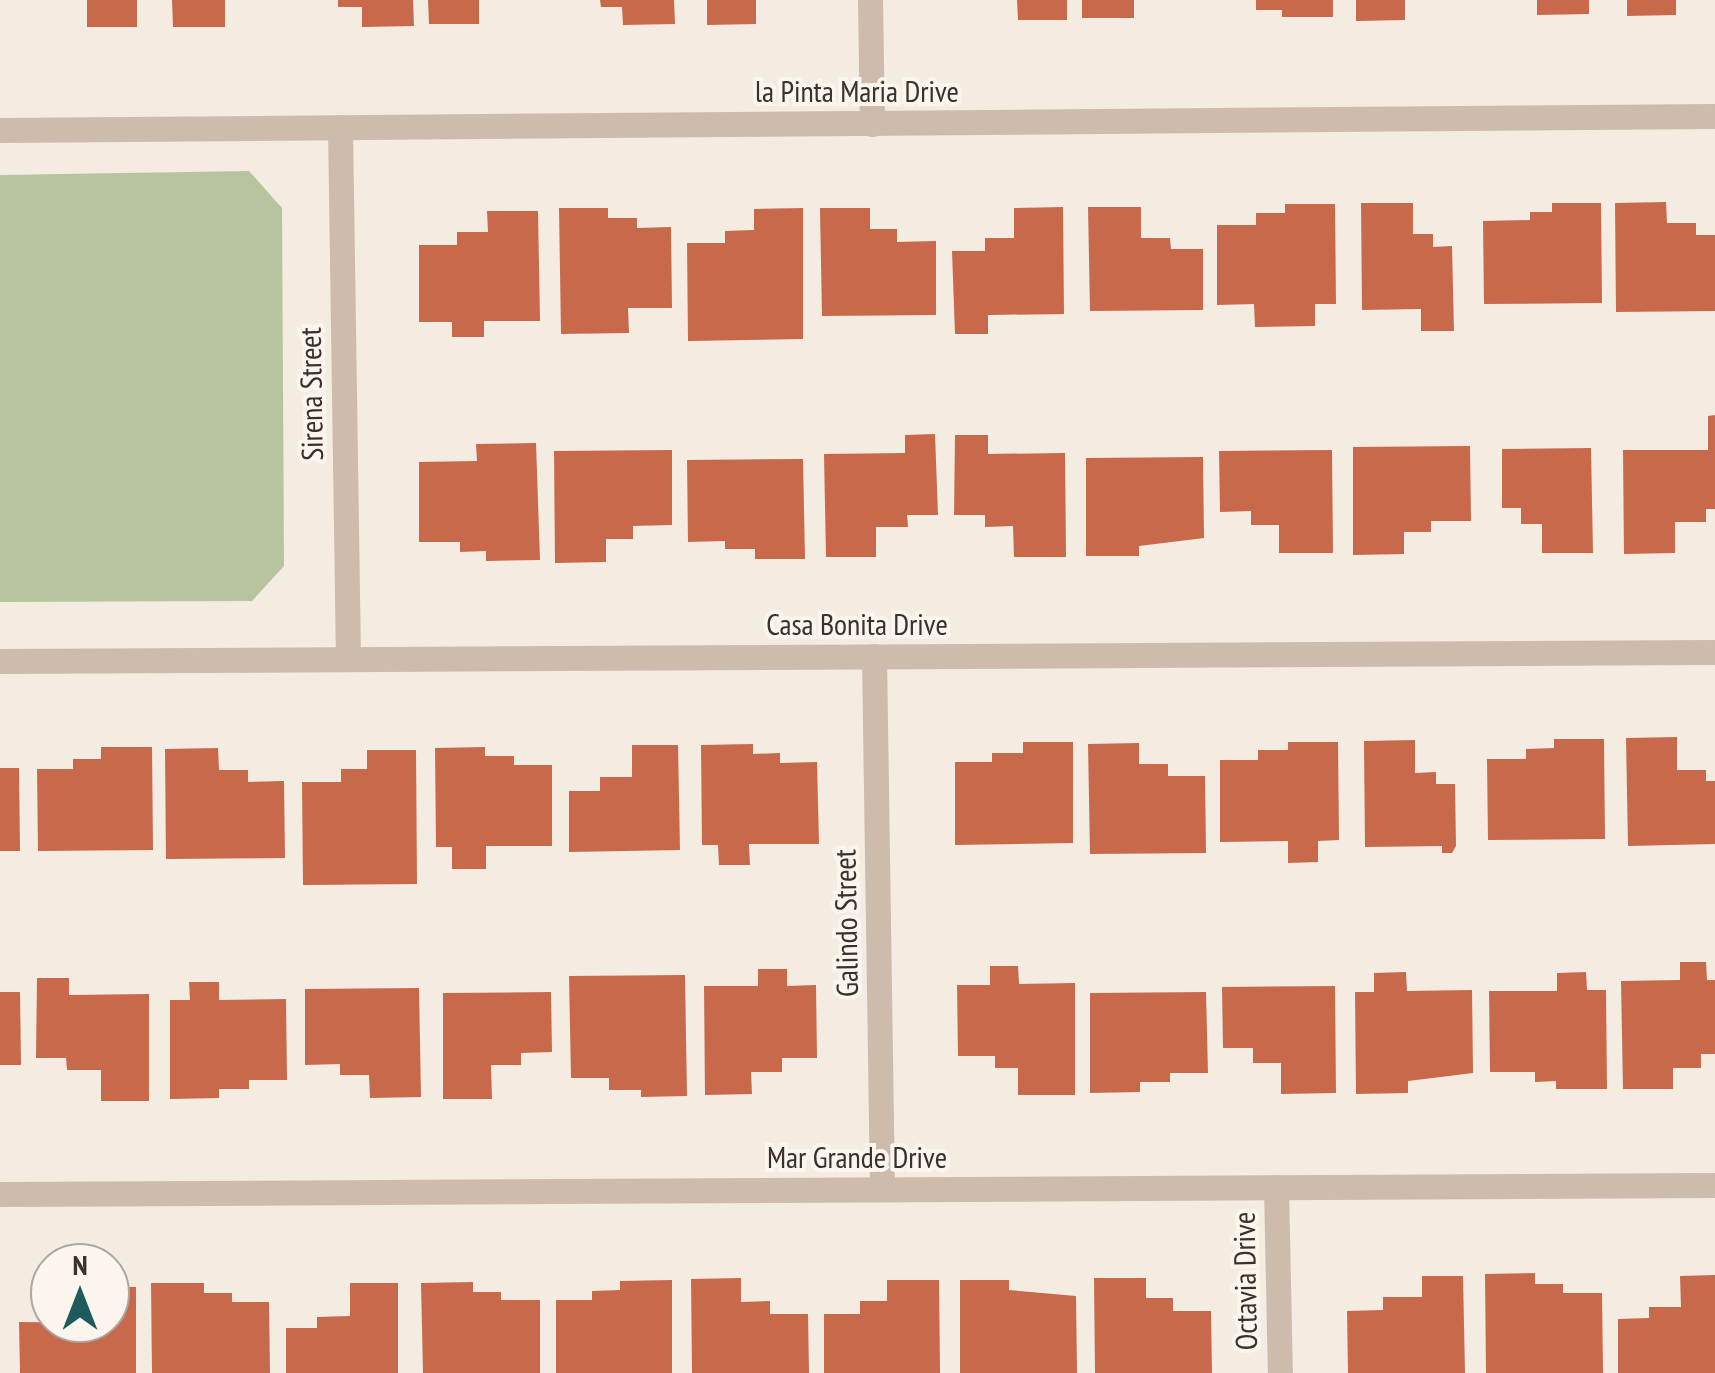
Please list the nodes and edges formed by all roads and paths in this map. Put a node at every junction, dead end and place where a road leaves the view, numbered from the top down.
1 (870, 0) edge
2 (1715, 116) edge
3 (872, 124) junction
4 (340, 127) junction
5 (0, 130) edge
6 (1715, 652) edge
7 (874, 656) junction
8 (348, 659) junction
9 (0, 661) edge
10 (1715, 1185) edge
11 (1276, 1187) junction
12 (882, 1189) junction
13 (0, 1194) edge
14 (1280, 1373) edge

1 - 3 street
2 - 3 street, la Pinta Maria Drive
3 - 4 street, la Pinta Maria Drive
4 - 5 street, la Pinta Maria Drive
4 - 8 street, Sirena Street
6 - 7 street, Casa Bonita Drive
7 - 8 street, Casa Bonita Drive
7 - 12 street, Galindo Street
8 - 9 street, Casa Bonita Drive
10 - 11 street, Mar Grande Drive
11 - 12 street, Mar Grande Drive
11 - 14 street, Octavia Drive
12 - 13 street, Mar Grande Drive

